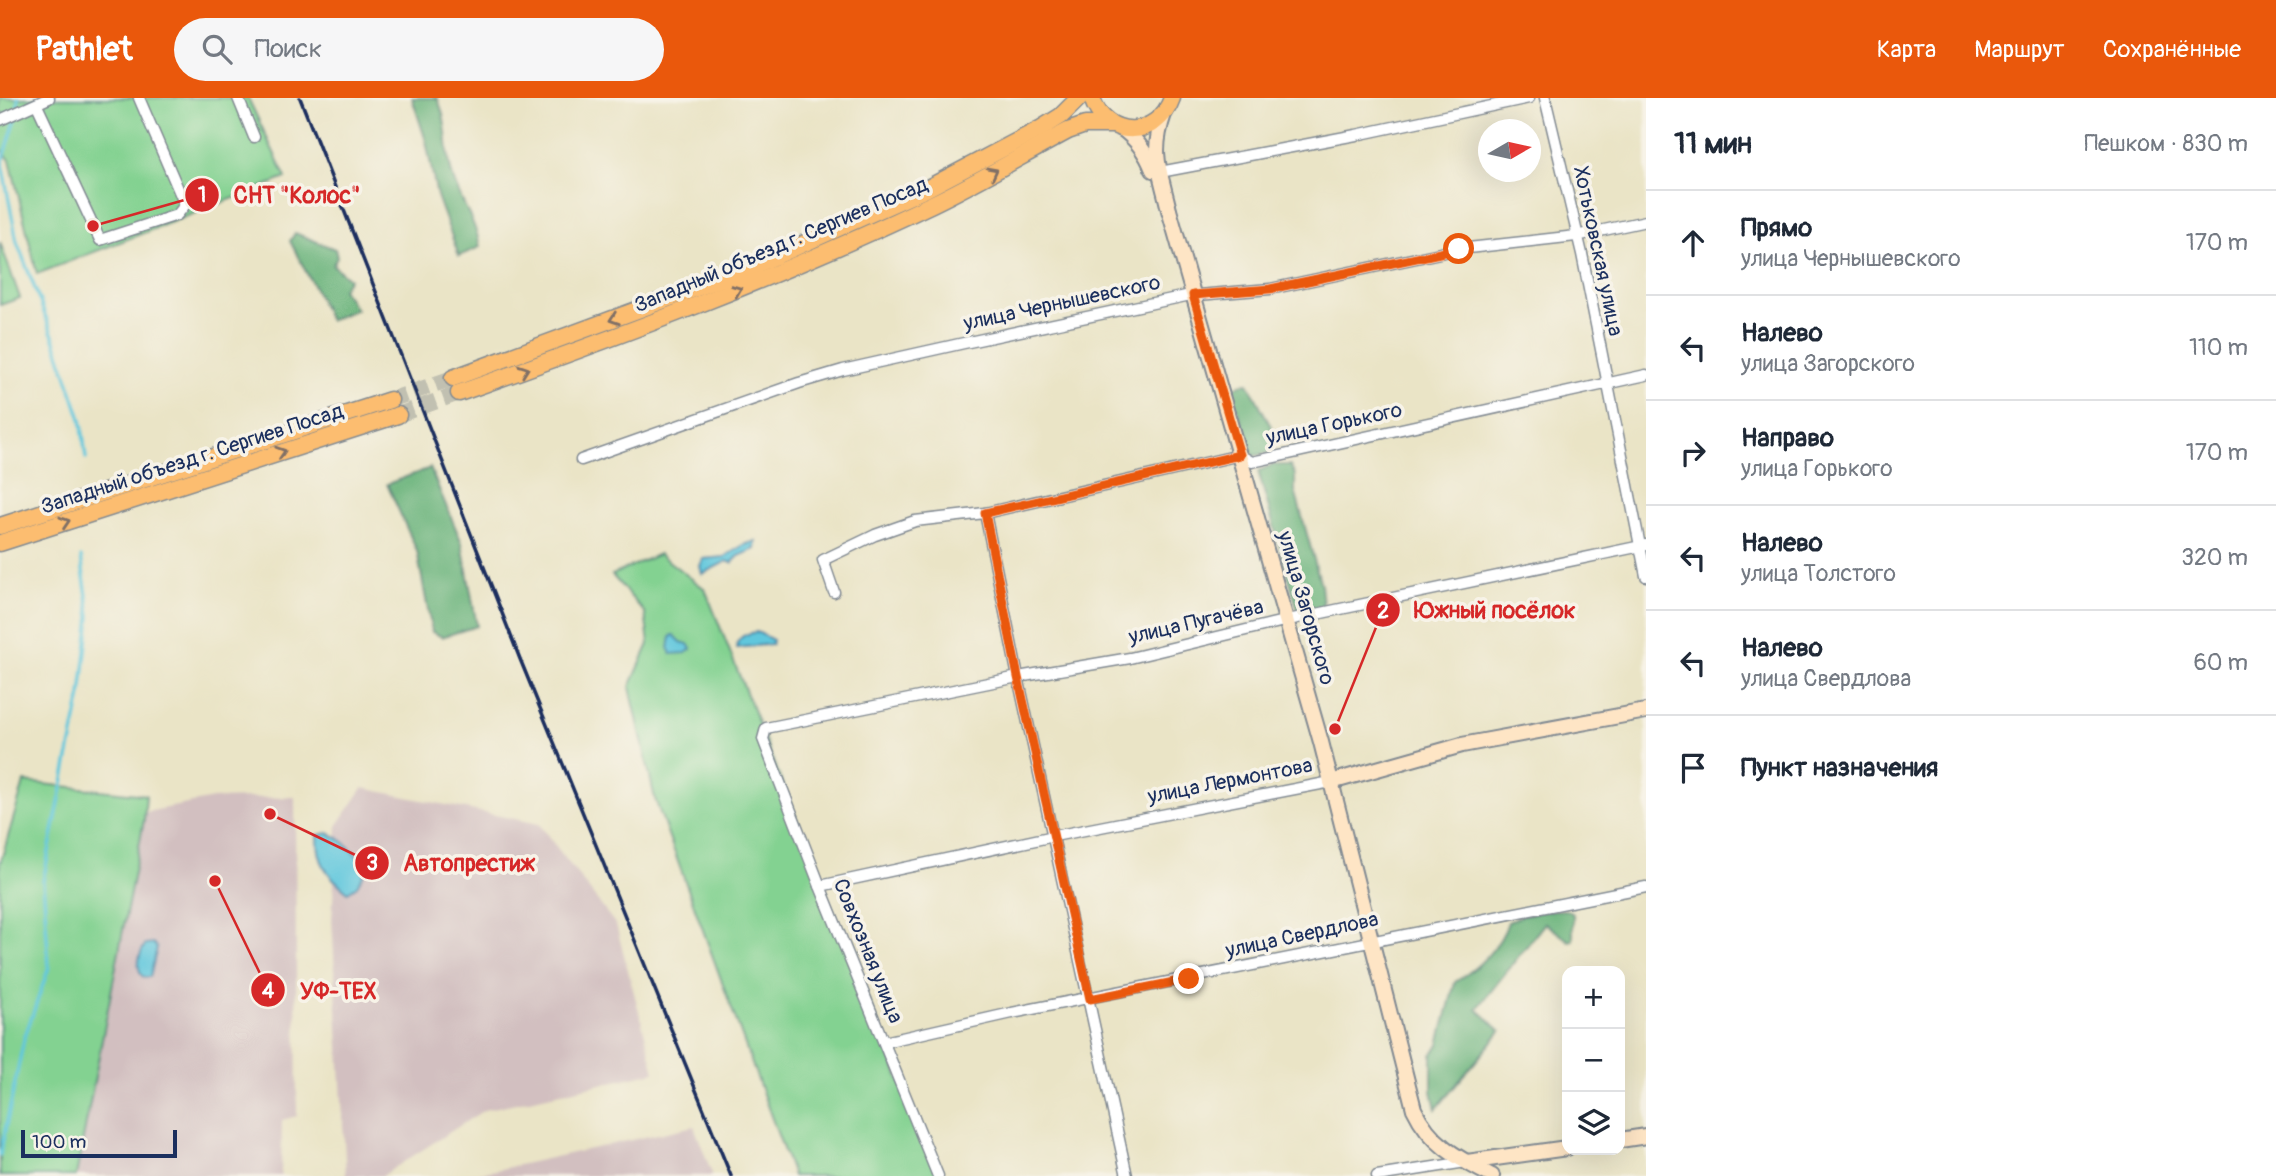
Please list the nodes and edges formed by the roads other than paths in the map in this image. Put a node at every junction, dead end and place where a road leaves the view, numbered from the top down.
1 (49, 98) edge
2 (139, 98) edge
3 (238, 98) edge
4 (1079, 98) edge
5 (1092, 98) edge
6 (1172, 98) edge
7 (1529, 98) edge
8 (1545, 98) edge
9 (37, 105) junction
10 (1164, 114) junction
11 (0, 120) edge
12 (1117, 126) junction
13 (254, 137) dead end
14 (1160, 173) junction
15 (1169, 210) junction
16 (1646, 221) edge
17 (1576, 236) junction
18 (1193, 295) junction
19 (1646, 375) edge
20 (453, 377) tunnel mouth
21 (1606, 383) junction
22 (460, 393) tunnel mouth
23 (1240, 455) junction
24 (581, 460) dead end
25 (985, 513) junction
26 (0, 526) edge
27 (0, 543) edge
28 (1643, 546) edge
29 (1646, 576) edge
30 (834, 592) dead end
31 (1288, 620) junction
32 (1018, 677) junction
33 (1646, 711) edge
34 (763, 739) joint
35 (1331, 782) junction
36 (1054, 836) junction
37 (820, 886) junction
38 (1646, 887) edge
39 (1370, 940) junction
40 (1090, 999) junction
41 (884, 1042) junction
42 (1646, 1136) edge
43 (1625, 1139) edge
44 (1562, 1149) edge
45 (1467, 1162) junction
46 (938, 1176) edge
47 (1127, 1176) edge
48 (1377, 1176) edge
49 (1492, 1176) edge

1 - 9 street
2 - 9 street
3 - 13 street
4 -> 20 main road, Западный объезд г. Сергиев Посад
5 - 12 main road
6 - 10 main road
7 - 14 street
8 - 17 street, Хотьковская улица
9 - 11 street
10 - 12 main road, Западный объезд г. Сергиев Посад
10 - 14 main road
12 - 15 main road
22 -> 12 main road, Западный объезд г. Сергиев Посад
14 - 15 main road
15 - 18 main road, улица Загорского
16 - 17 street, улица Чернышевского
17 - 18 street, улица Чернышевского
17 - 21 street, Хотьковская улица
18 - 23 main road, улица Загорского
18 - 24 street, улица Чернышевского
19 - 21 street, улица Горького
21 - 23 street, улица Горького
21 - 28 street, Хотьковская улица
23 - 25 street, улица Горького
23 - 31 main road, улица Загорского
25 - 30 street, улица Горького
25 - 32 street
27 -> 26 main road, Западный объезд г. Сергиев Посад
28 - 29 street, Хотьковская улица
28 - 31 street, улица Пугачёва
31 - 32 street, улица Пугачёва
31 - 35 main road, улица Загорского
32 - 34 street, улица Пугачёва
32 - 36 street
33 - 35 main road, улица Лермонтова
34 - 37 street, Совхозная улица
35 - 36 street, улица Лермонтова
35 - 39 main road, улица Загорского
36 - 37 street, улица Лермонтова
36 - 40 street
37 - 41 street, Совхозная улица
38 - 39 street, улица Свердлова
39 - 40 street, улица Свердлова
39 - 45 main road, улица Загорского
40 - 41 street, улица Свердлова
40 - 47 street
41 - 46 street, Совхозная улица
42 - 43 main road
44 - 45 main road
45 - 48 street
45 - 49 main road, улица Загорского

